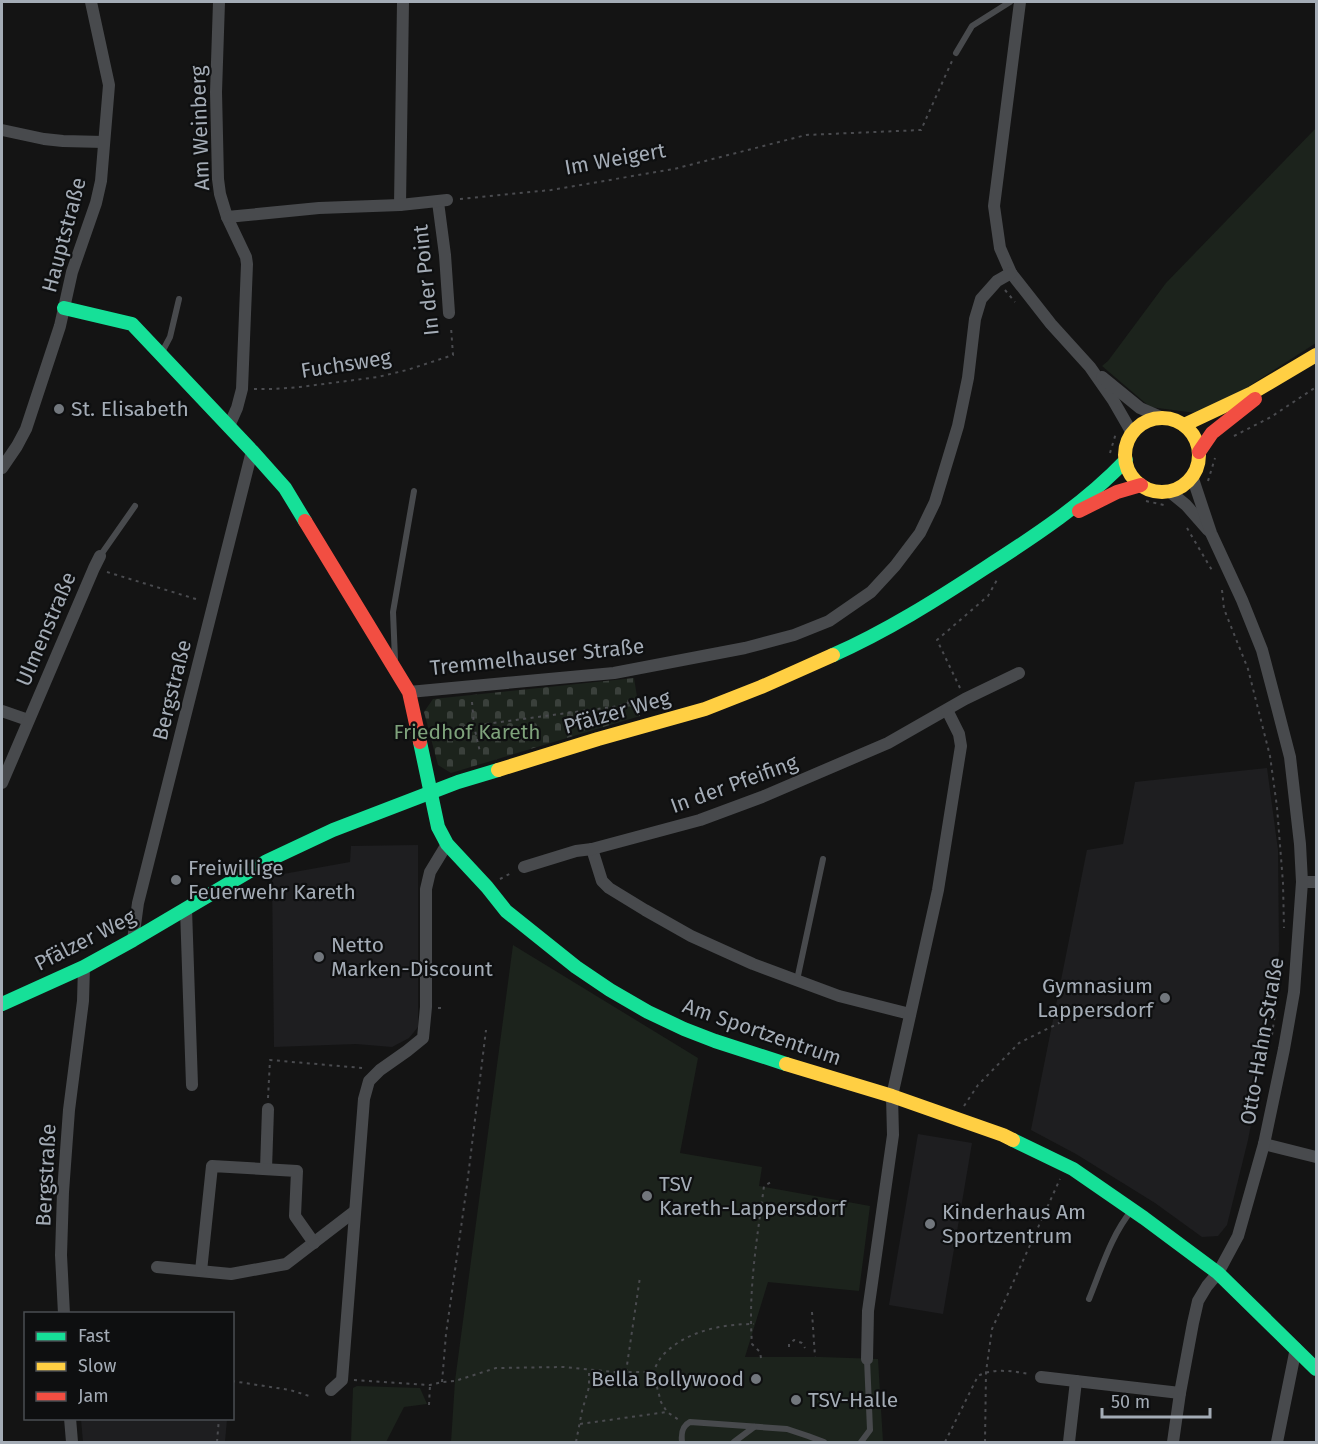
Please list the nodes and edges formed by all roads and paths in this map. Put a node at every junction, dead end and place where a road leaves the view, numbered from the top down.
1 (91, 2) edge
2 (219, 2) edge
3 (403, 2) edge
4 (1010, 2) edge
5 (1020, 2) edge
6 (956, 52) joint
7 (2, 130) edge
8 (104, 142) junction
9 (442, 201) junction
10 (400, 205) junction
11 (227, 216) junction
12 (1011, 273) junction
13 (997, 281) junction
14 (179, 299) dead end
15 (1018, 305) dead end
16 (64, 309) junction
17 (449, 313) joint
18 (160, 354) junction
19 (453, 355) joint
20 (1317, 355) edge
21 (1090, 367) junction
22 (1287, 374) junction
23 (242, 389) junction
24 (1163, 418) junction
25 (1184, 425) junction
26 (228, 426) junction
27 (1115, 429) dead end
28 (1132, 433) junction
29 (252, 451) junction
30 (1198, 452) junction
31 (1107, 459) dead end
32 (1125, 460) junction
33 (2, 468) edge
34 (1191, 476) junction
35 (1141, 485) junction
36 (414, 491) dead end
37 (1169, 491) junction
38 (135, 506) dead end
39 (1183, 521) dead end
40 (1044, 530) junction
41 (1211, 533) junction
42 (100, 556) joint
43 (94, 568) junction
44 (1002, 571) dead end
45 (1217, 580) dead end
46 (1222, 589) dead end
47 (214, 605) junction
48 (396, 671) junction
49 (1019, 673) dead end
50 (409, 693) junction
51 (965, 699) junction
52 (636, 700) dead end
53 (472, 702) dead end
54 (947, 710) junction
55 (2, 711) edge
56 (28, 720) junction
57 (474, 726) junction
58 (418, 733) junction
59 (480, 752) dead end
60 (2, 783) edge
61 (432, 793) junction
62 (447, 844) junction
63 (592, 849) junction
64 (823, 859) dead end
65 (524, 867) dead end
66 (1302, 882) junction
67 (1317, 882) edge
68 (186, 909) junction
69 (1284, 931) dead end
70 (133, 940) junction
71 (1283, 954) dead end
72 (84, 967) junction
73 (797, 980) junction
74 (2, 1004) edge
75 (910, 1014) junction
76 (1063, 1021) dead end
77 (486, 1030) dead end
78 (1271, 1043) dead end
79 (380, 1070) junction
80 (192, 1085) dead end
81 (892, 1096) junction
82 (268, 1110) joint
83 (956, 1119) junction
84 (1264, 1144) junction
85 (1317, 1157) edge
86 (1066, 1166) junction
87 (266, 1169) junction
88 (773, 1181) dead end
89 (1132, 1210) junction
90 (355, 1211) junction
91 (314, 1243) junction
92 (158, 1267) dead end
93 (201, 1271) junction
94 (1218, 1273) junction
95 (640, 1277) dead end
96 (1089, 1299) dead end
97 (64, 1312) edge
98 (812, 1312) dead end
99 (752, 1324) junction
100 (789, 1347) dead end
101 (805, 1348) dead end
102 (1296, 1348) junction
103 (815, 1357) dead end
104 (761, 1358) dead end
105 (867, 1359) joint
106 (589, 1369) junction
107 (1317, 1369) edge
108 (626, 1372) junction
109 (653, 1372) junction
110 (986, 1372) junction
111 (1041, 1377) joint
112 (342, 1380) junction
113 (234, 1381) edge
114 (1076, 1381) junction
115 (442, 1382) junction
116 (430, 1385) junction
117 (331, 1390) dead end
118 (1180, 1393) junction
119 (309, 1396) dead end
120 (429, 1405) dead end
121 (667, 1412) junction
122 (70, 1420) edge
123 (219, 1420) edge
124 (580, 1424) junction
125 (685, 1425) junction
126 (755, 1426) junction
127 (72, 1443) edge
128 (216, 1443) edge
129 (576, 1443) edge
130 (682, 1443) edge
131 (734, 1443) edge
132 (824, 1443) edge
133 (861, 1443) edge
134 (945, 1443) edge
135 (985, 1443) edge
136 (1069, 1443) edge
137 (1173, 1443) edge
138 (1277, 1443) edge

1 - 8 street, Hauptstraße
2 - 11 street, Am Weinberg
3 - 10 street
4 - 6 lane
5 - 12 street
6 - 9 path, Im Weigert
7 - 8 street
8 - 16 street, Hauptstraße
9 - 10 street
9 - 17 street, In der Point
10 - 11 street
11 - 23 street, Am Weinberg
12 - 13 street, Tremmelhauser Straße
12 - 21 street
13 - 15 path
13 - 50 street, Tremmelhauser Straße
14 - 18 lane
16 - 18 street, Tremmelhauser Straße
16 - 33 street, Hauptstraße
17 - 19 path, In der Point
18 - 26 street, Tremmelhauser Straße
19 - 23 path, Fuchsweg
20 - 22 street
21 - 24 street
21 - 28 street
22 - 25 street
22 - 30 street
23 - 26 street, Am Weinberg
24 - 25 street
24 - 28 street
25 - 30 street
26 - 29 street, Tremmelhauser Straße
27 - 31 path
28 - 32 street
29 - 47 street, Bergstraße
29 - 48 street, Tremmelhauser Straße
30 - 34 street
32 - 35 street
32 - 40 street
34 - 37 street
34 - 41 street, Otto-Hahn-Straße
35 - 37 street
35 - 40 street
36 - 48 lane, Tremmelhauser Straße
37 - 41 street, Otto-Hahn-Straße
38 - 42 lane
39 - 45 path
40 - 61 street, Pfälzer Weg
41 - 66 street, Otto-Hahn-Straße
42 - 43 street, Ulmenstraße
43 - 47 path
43 - 56 street, Ulmenstraße
44 - 51 path
46 - 69 path
47 - 70 street, Bergstraße
48 - 50 street, Tremmelhauser Straße
49 - 51 street, In der Pfeifing
50 - 58 street, Tremmelhauser Straße
51 - 54 street, In der Pfeifing
52 - 57 path
53 - 57 path
54 - 63 street, In der Pfeifing
54 - 75 street
55 - 56 street
56 - 60 street, Ulmenstraße
57 - 58 path
57 - 59 path
58 - 61 street, Tremmelhauser Straße
61 - 62 street, Am Sportzentrum
61 - 68 street, Pfälzer Weg
62 - 79 street
62 - 81 street, Am Sportzentrum
63 - 65 street, In der Pfeifing
63 - 73 street
64 - 73 lane
66 - 67 street
66 - 84 street, Otto-Hahn-Straße
68 - 70 street, Pfälzer Weg
68 - 80 street
70 - 72 street, Pfälzer Weg
71 - 78 path
72 - 74 street, Pfälzer Weg
72 - 97 street, Bergstraße
73 - 75 street
75 - 81 street
76 - 83 path
77 - 115 path
79 - 82 path
79 - 90 street
81 - 83 street, Am Sportzentrum
81 - 105 street
82 - 87 street
83 - 86 street, Am Sportzentrum
84 - 85 street
84 - 94 street, Otto-Hahn-Straße
86 - 89 street, Am Sportzentrum
86 - 110 path
87 - 91 street
87 - 93 street
88 - 99 path
89 - 94 street, Am Sportzentrum
89 - 96 lane
90 - 91 street
90 - 112 street
91 - 93 street
92 - 93 street
94 - 102 street, Am Sportzentrum
94 - 118 street, Otto-Hahn-Straße
95 - 108 path
98 - 103 path
99 - 104 path
99 - 109 path
100 - 101 path
102 - 107 street, Am Sportzentrum
102 - 138 street
105 - 133 lane
106 - 108 path
106 - 115 path
106 - 124 path
108 - 109 path
109 - 121 path
110 - 111 path
110 - 134 path
110 - 135 path
111 - 114 street
112 - 116 path
112 - 117 street
113 - 119 path
114 - 118 street
114 - 136 street
115 - 116 path
116 - 120 path
118 - 137 street, Otto-Hahn-Straße
121 - 124 path
121 - 125 path
122 - 127 street
123 - 128 path
124 - 129 path
125 - 126 lane
125 - 130 lane
126 - 131 lane
126 - 132 lane

